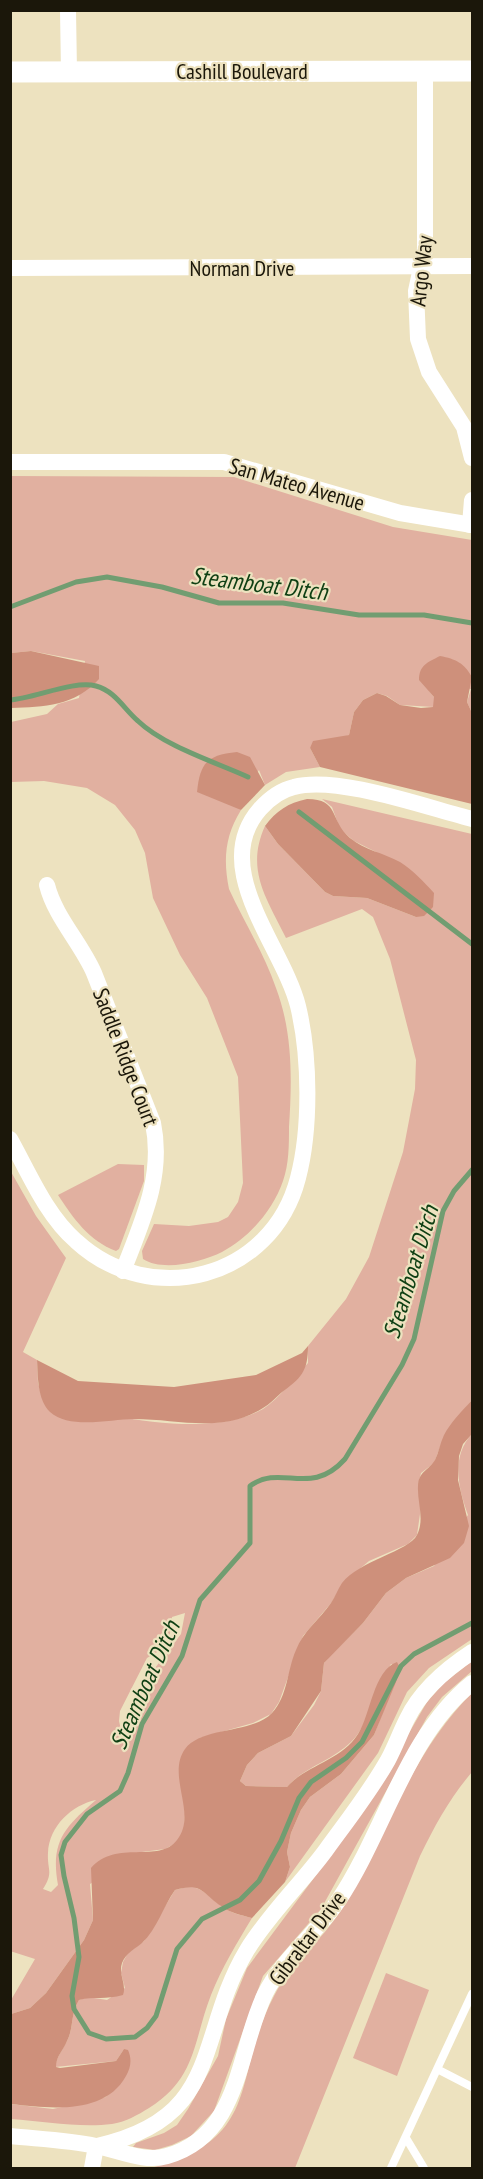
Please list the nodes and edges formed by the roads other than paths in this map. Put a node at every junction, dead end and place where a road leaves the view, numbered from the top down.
1 (68, 10) edge
2 (425, 70) junction
3 (472, 71) edge
4 (10, 72) edge
5 (69, 72) junction
6 (421, 267) junction
7 (472, 267) edge
8 (10, 268) edge
9 (472, 458) edge
10 (10, 462) edge
11 (472, 500) edge
12 (471, 525) edge
13 (472, 819) edge
14 (47, 885) dead end
15 (10, 1139) edge
16 (123, 1271) junction
17 (472, 1652) edge
18 (472, 1683) edge
19 (472, 1994) edge
20 (439, 2070) junction
21 (472, 2087) edge
22 (10, 2136) edge
23 (406, 2138) junction
24 (96, 2146) junction
25 (92, 2169) edge
26 (391, 2169) edge
27 (424, 2169) edge

1 - 5 street
2 - 3 street, Cashill Boulevard
2 - 5 street, Cashill Boulevard
2 - 6 street, Argo Way
4 - 5 street, Cashill Boulevard
6 - 7 street, Norman Drive
6 - 8 street, Norman Drive
6 - 9 street, Argo Way
10 - 12 street, San Mateo Avenue
11 - 12 street
13 - 16 street
14 - 16 street, Saddle Ridge Court
15 - 16 street
17 - 24 street, Gibraltar Drive
18 - 24 street, Gibraltar Drive
19 - 20 lane
20 - 21 lane
20 - 23 lane
22 - 24 street, Gibraltar Drive
23 - 26 lane
23 - 27 lane
24 - 25 street

